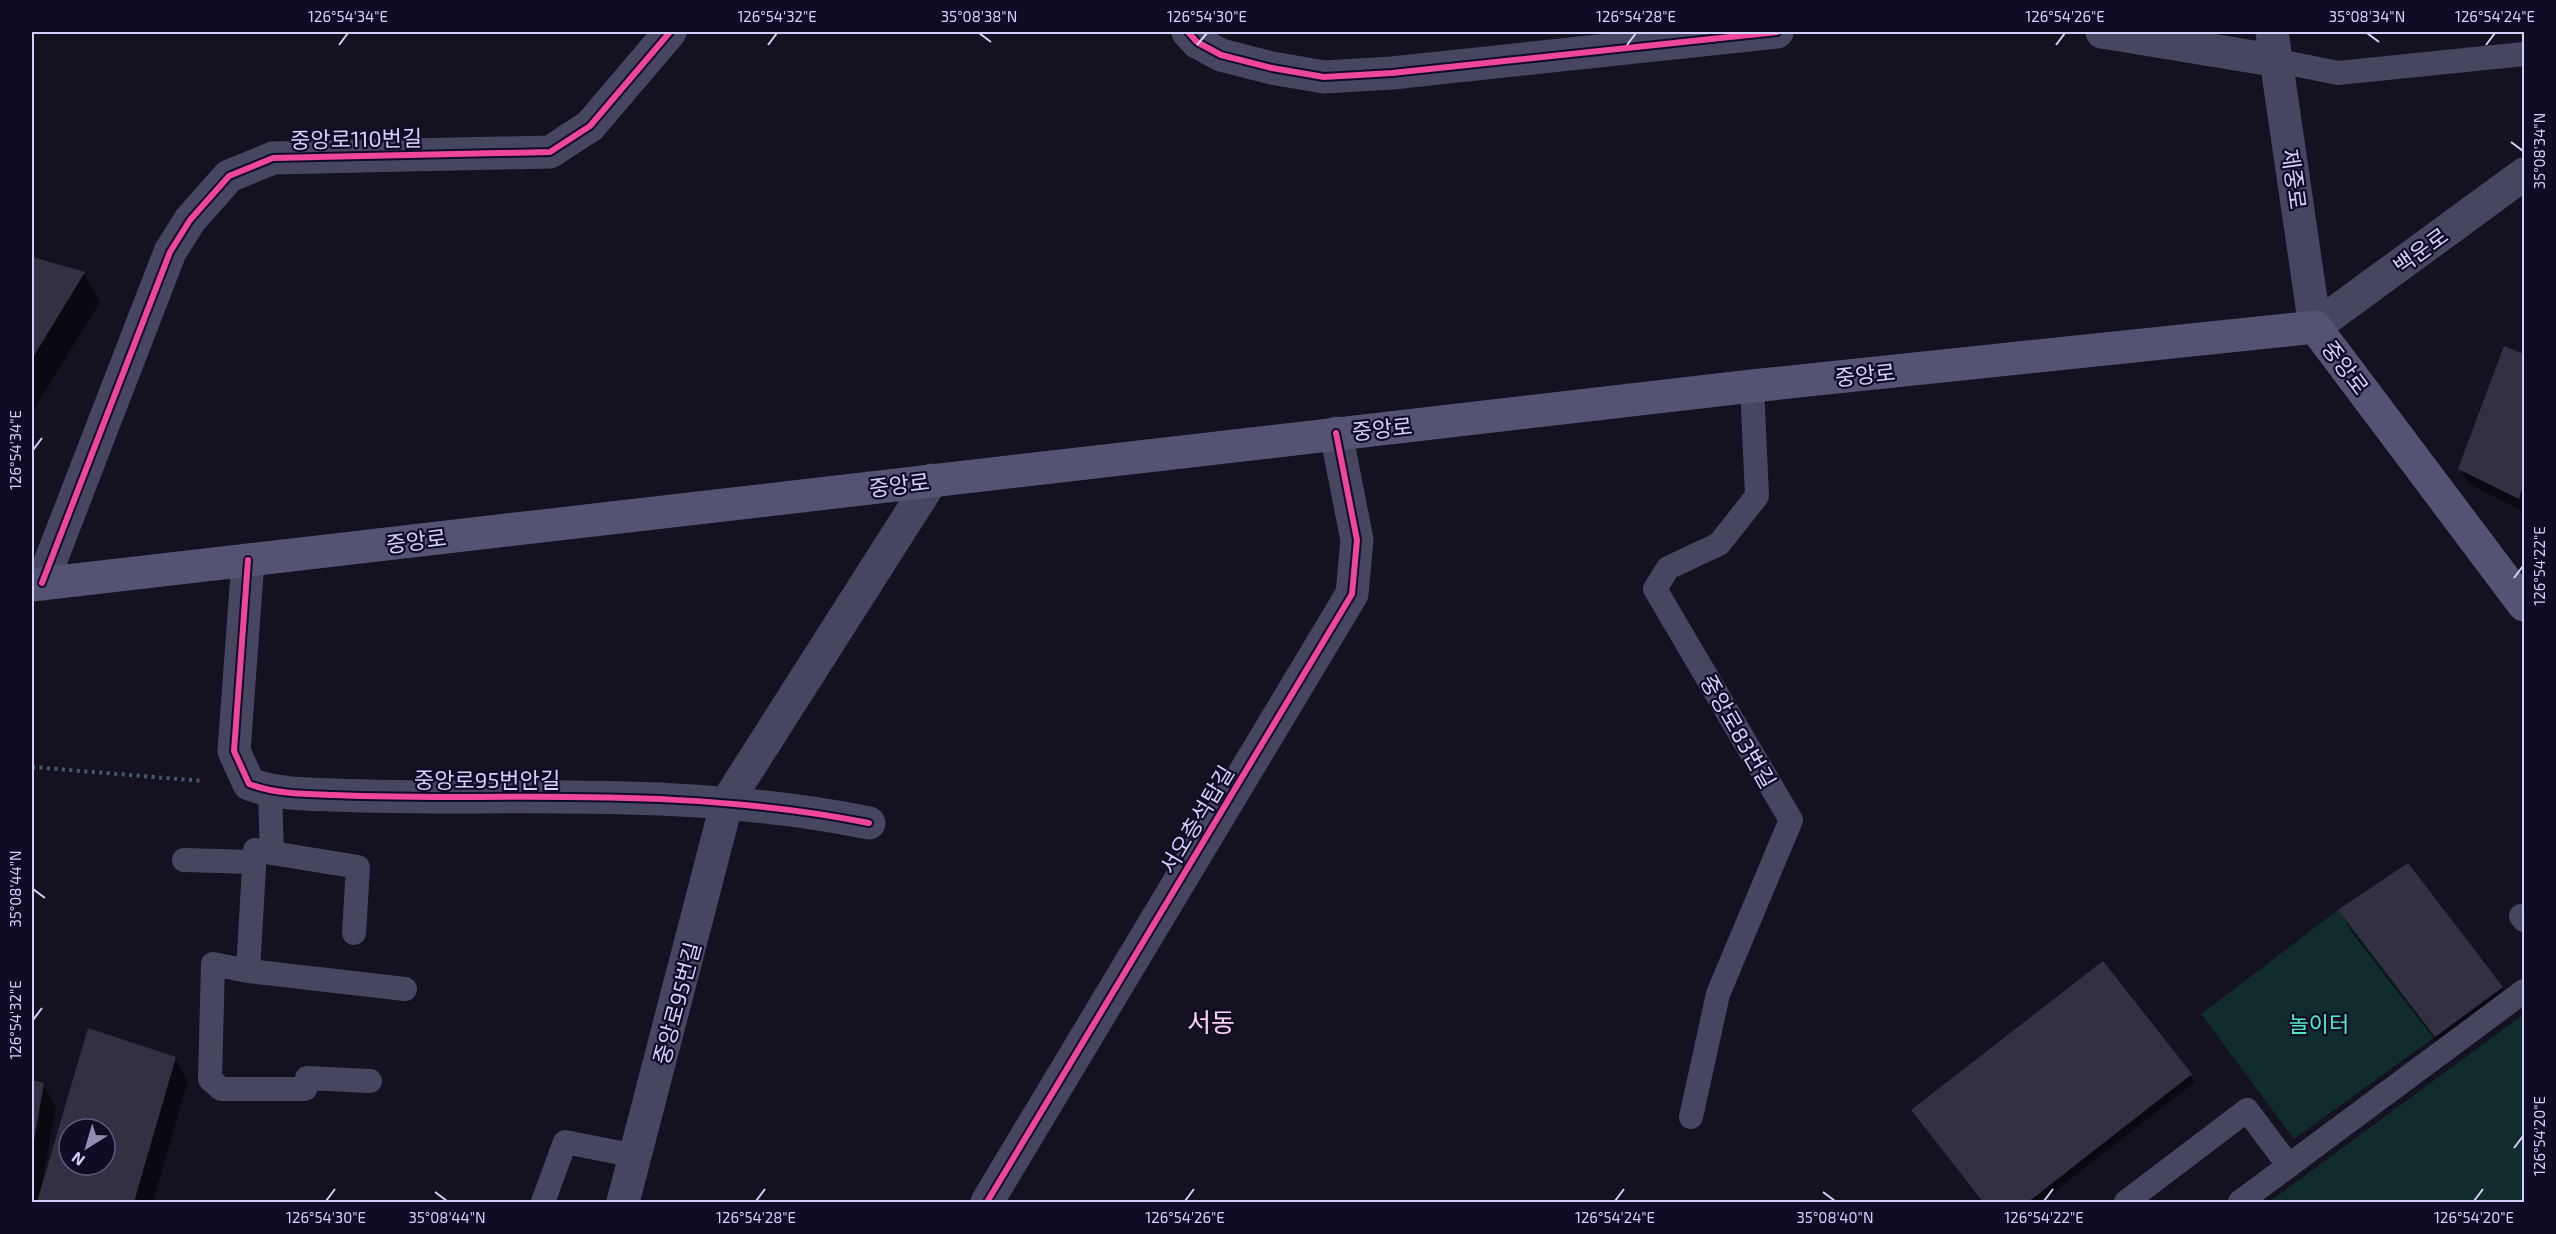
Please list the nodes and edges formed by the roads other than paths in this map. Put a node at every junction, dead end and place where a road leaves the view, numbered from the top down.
1 (670, 32) edge
2 (1188, 32) edge
3 (1777, 32) edge
4 (2102, 32) edge
5 (2275, 46) edge
6 (2524, 54) edge
7 (2524, 174) edge
8 (2315, 327) junction
9 (1752, 386) junction
10 (1336, 433) junction
11 (932, 480) junction
12 (248, 560) junction
13 (37, 584) edge
14 (2524, 605) edge
15 (260, 788) junction
16 (727, 802) junction
17 (869, 823) dead end
18 (263, 857) junction
19 (184, 860) dead end
20 (354, 933) dead end
21 (248, 971) junction
22 (405, 989) dead end
23 (2524, 991) edge
24 (370, 1081) dead end
25 (1691, 1117) dead end
26 (636, 1156) junction
27 (2289, 1166) junction
28 (543, 1203) edge
29 (624, 1203) edge
30 (987, 1203) edge
31 (2126, 1203) edge
32 (2240, 1203) edge

1 - 13 street, 중앙로110번길
2 - 3 street
4 - 5 street
5 - 6 lane
5 - 8 street, 제중로
7 - 8 street, 백운로
8 - 9 main road, 중앙로
8 - 14 main road, 중앙로
9 - 10 main road, 중앙로
9 - 25 lane, 중앙로83번길
10 - 11 main road, 중앙로
10 - 30 street, 서오층석탑길
11 - 12 main road, 중앙로
11 - 16 street, 중앙로95번길
12 - 13 main road, 중앙로
12 - 15 street
15 - 16 street, 중앙로95번안길
15 - 18 lane
16 - 17 street
16 - 26 street, 중앙로95번길
18 - 19 lane
18 - 20 lane
18 - 21 lane
21 - 22 lane
21 - 24 lane
23 - 27 lane
26 - 28 lane
26 - 29 street, 중앙로95번길
27 - 31 lane
27 - 32 lane

